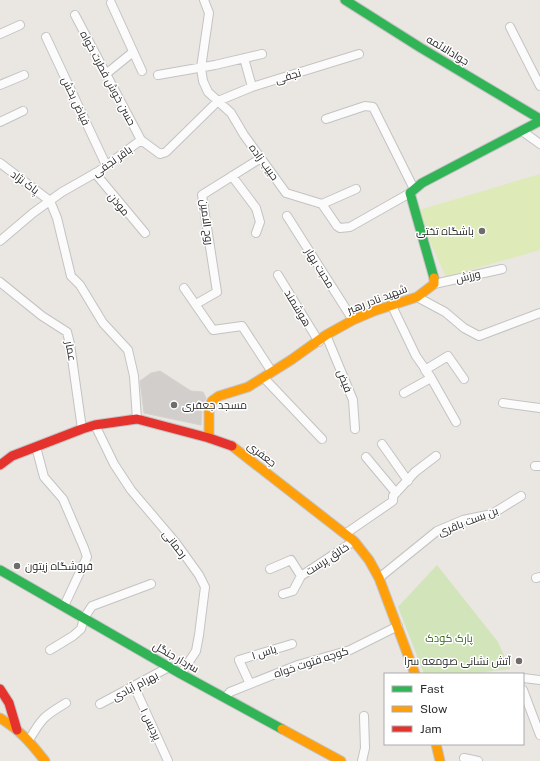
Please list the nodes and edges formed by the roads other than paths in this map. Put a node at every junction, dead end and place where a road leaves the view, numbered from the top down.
1 (204, 0) edge
2 (345, 0) edge
3 (111, 3) dead end
4 (75, 15) dead end
5 (20, 25) dead end
6 (510, 27) dead end
7 (0, 34) edge
8 (46, 37) dead end
9 (133, 52) junction
10 (262, 54) dead end
11 (359, 54) dead end
12 (244, 58) junction
13 (201, 68) junction
14 (142, 71) dead end
15 (106, 74) junction
16 (24, 75) dead end
17 (158, 75) dead end
18 (0, 85) edge
19 (540, 86) edge
20 (252, 87) junction
21 (218, 101) junction
22 (23, 111) dead end
23 (326, 119) dead end
24 (540, 120) edge
25 (0, 122) edge
26 (522, 131) junction
27 (141, 140) junction
28 (540, 144) edge
29 (261, 158) junction
30 (0, 163) edge
31 (106, 165) junction
32 (95, 173) junction
33 (232, 176) junction
34 (356, 189) dead end
35 (412, 191) junction
36 (50, 200) junction
37 (322, 204) junction
38 (287, 216) dead end
39 (145, 233) dead end
40 (256, 233) dead end
41 (0, 241) edge
42 (502, 268) dead end
43 (278, 275) dead end
44 (0, 282) edge
45 (434, 284) junction
46 (184, 288) dead end
47 (417, 297) junction
48 (196, 304) junction
49 (392, 306) junction
50 (540, 313) edge
51 (353, 320) junction
52 (326, 335) junction
53 (319, 342) junction
54 (425, 370) junction
55 (272, 372) junction
56 (264, 378) junction
57 (431, 378) junction
58 (464, 379) dead end
59 (404, 392) dead end
60 (503, 403) dead end
61 (540, 408) edge
62 (137, 419) junction
63 (456, 422) dead end
64 (95, 425) junction
65 (82, 429) junction
66 (355, 429) dead end
67 (209, 438) junction
68 (322, 440) dead end
69 (382, 444) dead end
70 (36, 447) junction
71 (436, 456) dead end
72 (366, 458) dead end
73 (0, 465) edge
74 (408, 481) junction
75 (396, 493) junction
76 (521, 496) dead end
77 (345, 534) junction
78 (354, 541) junction
79 (270, 569) dead end
80 (0, 570) edge
81 (300, 576) junction
82 (379, 578) junction
83 (151, 584) dead end
84 (282, 594) dead end
85 (64, 606) junction
86 (84, 618) junction
87 (398, 626) junction
88 (292, 644) dead end
89 (50, 650) dead end
90 (169, 667) junction
91 (415, 673) edge
92 (181, 674) junction
93 (524, 678) edge
94 (540, 680) edge
95 (250, 684) junction
96 (134, 686) junction
97 (0, 689) edge
98 (524, 693) edge
99 (225, 698) junction
100 (66, 703) dead end
101 (100, 704) dead end
102 (364, 716) dead end
103 (0, 718) edge
104 (17, 730) junction
105 (540, 734) edge
106 (29, 740) junction
107 (436, 745) edge
108 (464, 758) dead end
109 (45, 761) edge
110 (168, 761) edge
111 (341, 761) edge
112 (362, 761) edge
113 (440, 761) edge
114 (478, 761) edge

1 - 13 street, حبیب زاده
2 - 24 main road, جوادالائمه
3 - 9 street
4 - 15 street, حسن خوش فطرت خواه
5 - 7 street
6 - 19 street
8 - 31 street, فیاض بخش
9 - 14 street
9 - 15 street
10 - 12 street
11 - 20 street, نجفی
12 - 13 street
12 - 20 street
13 - 17 street
13 - 21 street, حبیب زاده
15 - 27 street, حسن خوش فطرت خواه
16 - 18 street
20 - 21 street, نجفی
21 - 27 street, باقر نجفی
21 - 29 street, حبیب زاده
22 - 25 street
23 - 35 street
24 - 26 main road
26 - 28 street
26 - 35 main road
27 - 31 street, باقر نجفی
29 - 33 street, روح الامین
29 - 37 street, حبیب زاده
30 - 36 street, پاک نژاد
31 - 32 street, باقر نجفی
32 - 36 street, باقر نجفی
32 - 39 street, موذن
33 - 40 street
33 - 48 street, روح الامین
34 - 37 street
35 - 37 street
35 - 45 main road
36 - 41 street, باقر نجفی
36 - 62 street
38 - 51 street, محبت بهار
42 - 45 street, ورزش
43 - 53 street, هوشمند
44 - 65 street, عمار
45 - 47 main road, شهید نادر رهبر
46 - 48 street
47 - 49 main road, شهید نادر رهبر
47 - 50 street
48 - 55 street
49 - 51 main road, شهید نادر رهبر
49 - 54 street
51 - 52 main road, شهید نادر رهبر
52 - 53 main road, شهید نادر رهبر
52 - 66 street, فیض
53 - 55 main road, شهید نادر رهبر
54 - 57 street
54 - 58 street
55 - 56 main road, شهید نادر رهبر
56 - 67 main road, شهید نادر رهبر
56 - 68 street
57 - 59 street
57 - 63 street
60 - 61 street
62 - 64 main road, جعفری
62 - 67 main road, جعفری
64 - 65 main road, جعفری
64 - 92 street, رحمانی
65 - 70 main road, جعفری
67 - 77 main road, جعفری
69 - 74 street
70 - 73 main road, جعفری
70 - 85 street
71 - 74 street
72 - 75 street
74 - 75 street
75 - 77 street
76 - 82 street, بن بست باقری
77 - 78 main road, جعفری
78 - 81 street, خالق پرست
78 - 82 main road, جعفری
79 - 81 street
80 - 85 main road, سردار جنگل
81 - 84 street
82 - 87 main road, جعفری
83 - 86 street
85 - 86 main road, سردار جنگل
86 - 89 street
86 - 90 main road, سردار جنگل
87 - 91 main road, جعفری
87 - 95 street, کوچه فتوت خواه
88 - 95 street, یاس ۱
90 - 92 main road, سردار جنگل
90 - 96 street, بهرام آبادی
92 - 99 main road, سردار جنگل
93 - 94 street
95 - 99 street, کوچه فتوت خواه
96 - 101 street, بهرام آبادی
96 - 110 street, پردیس ۱
97 - 104 main road
98 - 105 street
99 - 111 main road, سردار جنگل
100 - 106 street
102 - 112 street
103 - 104 main road
104 - 106 main road
106 - 109 main road
107 - 113 main road
108 - 114 street

